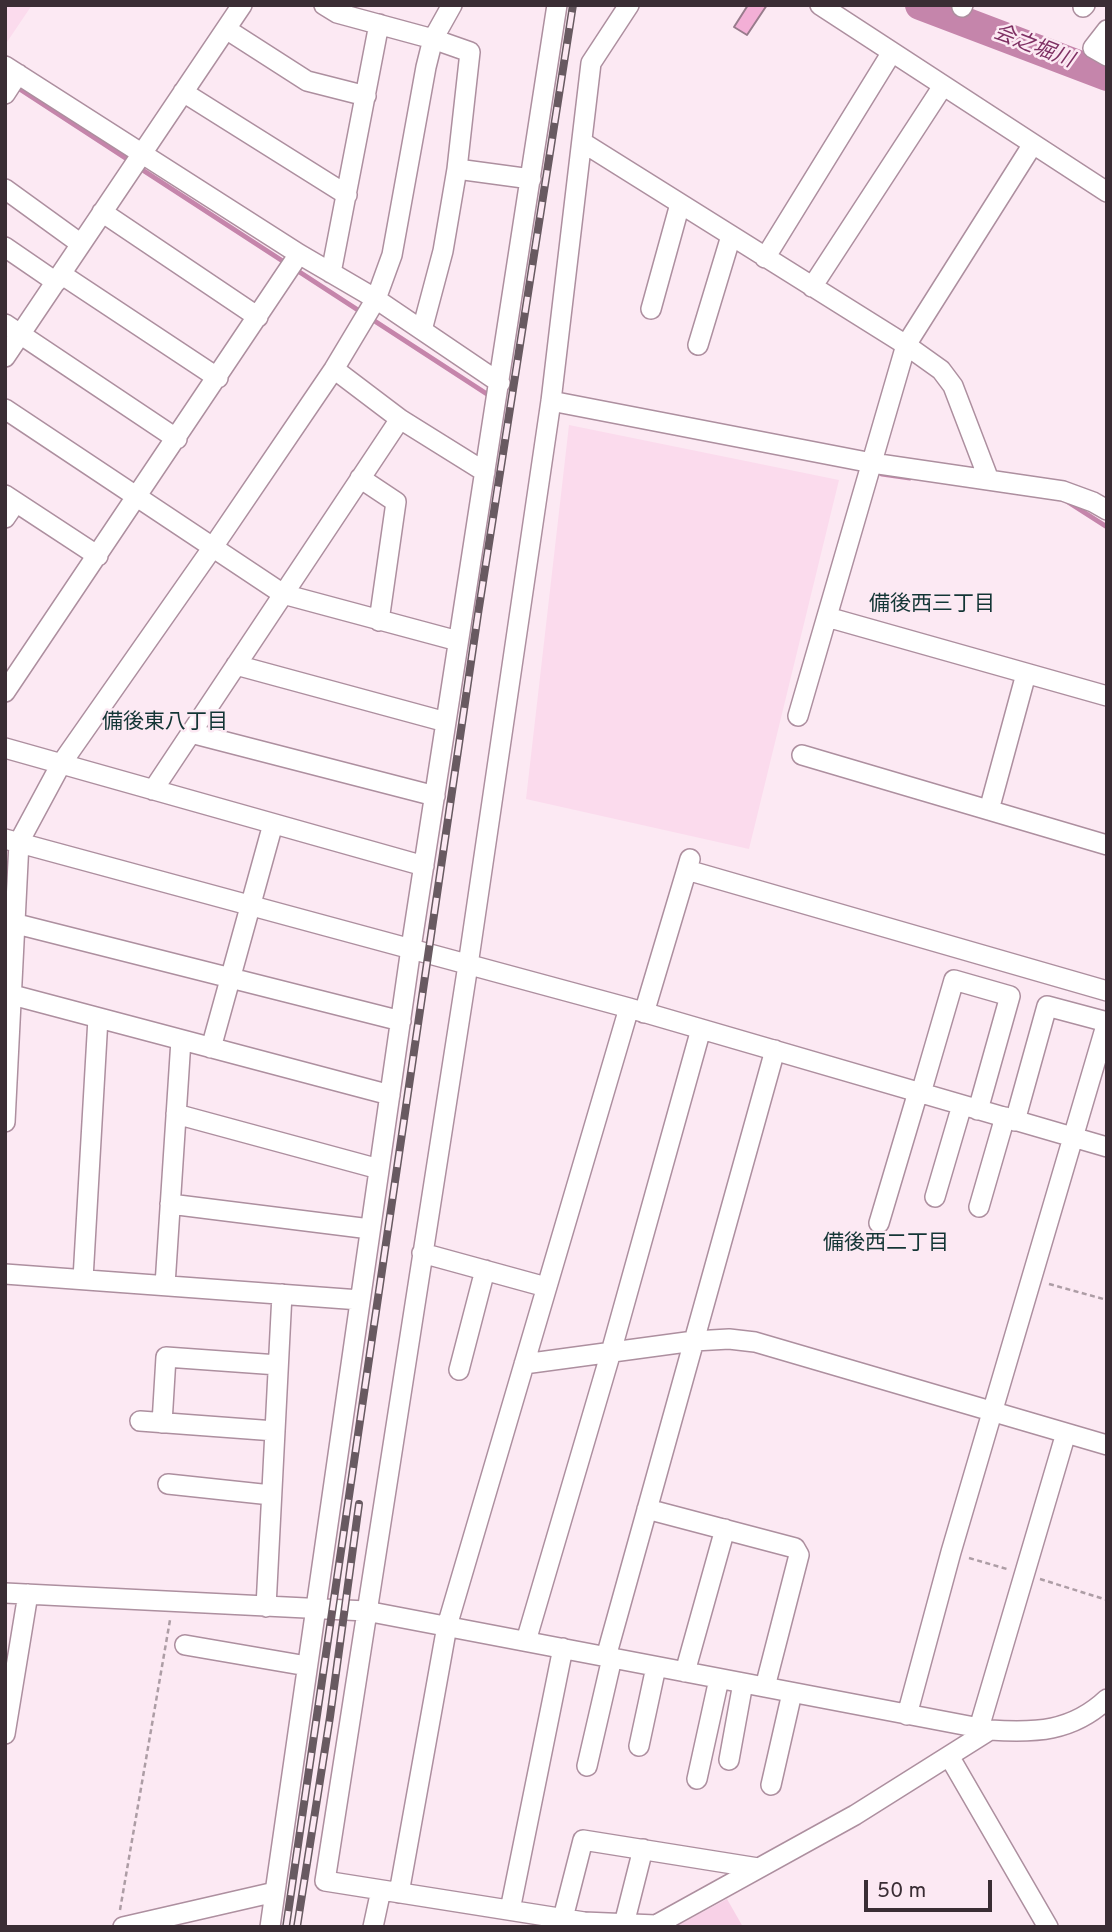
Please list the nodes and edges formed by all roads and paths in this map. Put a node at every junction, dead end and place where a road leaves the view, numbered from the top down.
1 (242, 5) edge
2 (452, 5) edge
3 (556, 5) edge
4 (629, 5) edge
5 (820, 5) edge
6 (334, 8) edge
7 (379, 24) junction
8 (226, 29) junction
9 (1107, 30) edge
10 (433, 39) junction
11 (891, 52) junction
12 (1107, 56) edge
13 (12, 70) edge
14 (943, 86) junction
15 (183, 92) junction
16 (5, 94) edge
17 (366, 96) junction
18 (583, 142) junction
19 (1033, 144) junction
20 (142, 154) junction
21 (457, 169) junction
22 (531, 179) junction
23 (5, 189) edge
24 (1107, 192) edge
25 (348, 195) junction
26 (680, 204) junction
27 (102, 212) junction
28 (731, 236) junction
29 (81, 244) junction
30 (5, 247) edge
31 (299, 254) junction
32 (765, 258) junction
33 (331, 273) junction
34 (58, 278) junction
35 (812, 286) junction
36 (376, 299) junction
37 (651, 309) dead end
38 (258, 317) junction
39 (13, 329) edge
40 (422, 330) junction
41 (698, 345) dead end
42 (906, 345) junction
43 (5, 357) edge
44 (334, 369) junction
45 (218, 378) junction
46 (500, 383) junction
47 (551, 401) junction
48 (5, 409) edge
49 (400, 419) junction
50 (177, 439) junction
51 (872, 463) junction
52 (485, 472) junction
53 (360, 478) junction
54 (989, 481) junction
55 (138, 497) junction
56 (9, 505) edge
57 (1107, 510) edge
58 (213, 547) junction
59 (98, 556) junction
60 (283, 594) junction
61 (827, 617) junction
62 (379, 621) junction
63 (458, 641) junction
64 (236, 665) junction
65 (1026, 674) junction
66 (8, 682) edge
67 (1107, 696) edge
68 (798, 716) dead end
69 (446, 722) junction
70 (191, 733) junction
71 (5, 748) edge
72 (802, 755) dead end
73 (61, 764) junction
74 (153, 790) junction
75 (435, 796) junction
76 (989, 810) junction
77 (274, 824) junction
78 (12, 841) edge
79 (1107, 845) edge
80 (424, 866) junction
81 (252, 905) junction
82 (11, 922) edge
83 (411, 948) junction
84 (468, 965) junction
85 (231, 978) junction
86 (1107, 991) edge
87 (9, 994) edge
88 (637, 1010) junction
89 (98, 1018) junction
90 (401, 1021) junction
91 (1107, 1023) edge
92 (701, 1029) junction
93 (181, 1040) junction
94 (211, 1048) junction
95 (775, 1050) junction
96 (919, 1092) junction
97 (390, 1095) junction
98 (970, 1107) junction
99 (176, 1114) junction
100 (1010, 1119) junction
101 (5, 1122) edge
102 (1074, 1138) junction
103 (1107, 1147) edge
104 (379, 1169) junction
105 (935, 1196) dead end
106 (170, 1204) junction
107 (979, 1207) dead end
108 (879, 1223) dead end
109 (370, 1229) junction
110 (422, 1253) junction
111 (485, 1270) junction
112 (5, 1274) edge
113 (83, 1279) junction
114 (1032, 1279) junction
115 (165, 1285) junction
116 (546, 1287) junction
117 (282, 1294) junction
118 (360, 1300) junction
119 (1107, 1300) edge
120 (694, 1341) junction
121 (611, 1352) junction
122 (524, 1364) junction
123 (278, 1366) junction
124 (459, 1370) dead end
125 (992, 1413) junction
126 (140, 1421) dead end
127 (162, 1423) junction
128 (275, 1431) junction
129 (1066, 1433) junction
130 (1107, 1445) edge
131 (168, 1484) dead end
132 (271, 1494) junction
133 (647, 1509) junction
134 (725, 1529) junction
135 (5, 1592) edge
136 (28, 1594) junction
137 (173, 1601) junction
138 (266, 1606) junction
139 (316, 1609) junction
140 (366, 1611) junction
141 (447, 1626) junction
142 (526, 1642) junction
143 (185, 1645) dead end
144 (563, 1648) junction
145 (609, 1658) junction
146 (307, 1666) junction
147 (656, 1667) junction
148 (685, 1672) junction
149 (719, 1679) junction
150 (743, 1683) junction
151 (765, 1687) junction
152 (792, 1692) junction
153 (1107, 1699) edge
154 (7, 1710) edge
155 (907, 1715) junction
156 (984, 1729) junction
157 (5, 1734) edge
158 (639, 1746) dead end
159 (948, 1756) junction
160 (729, 1760) dead end
161 (587, 1766) dead end
162 (696, 1779) dead end
163 (771, 1785) dead end
164 (643, 1849) junction
165 (758, 1868) junction
166 (390, 1891) junction
167 (275, 1892) junction
168 (510, 1910) junction
169 (563, 1918) junction
170 (121, 1920) edge
171 (583, 1924) edge
172 (624, 1924) junction
173 (270, 1927) edge
174 (373, 1927) edge
175 (1048, 1927) edge

1 - 8 street
2 - 10 street
3 - 22 street
4 - 18 street
5 - 11 street
6 - 7 street
7 - 10 street
7 - 17 street
8 - 15 street
8 - 17 street
9 - 12 street
10 - 21 street
10 - 36 street
11 - 14 street
11 - 32 street
13 - 16 street
13 - 20 street
14 - 19 street
14 - 35 street
15 - 20 street
15 - 25 street
17 - 25 street
18 - 26 street
18 - 47 street
19 - 24 street
19 - 42 street
20 - 27 street
20 - 31 street
21 - 22 street
21 - 40 street
22 - 46 street
23 - 29 street
25 - 33 street
26 - 28 street
26 - 37 street
27 - 29 street
27 - 38 street
28 - 32 street
28 - 41 street
29 - 34 street
30 - 34 street
31 - 33 street
31 - 38 street
32 - 35 street
33 - 36 street
34 - 39 street
34 - 45 street
35 - 42 street
36 - 40 street
36 - 44 street
38 - 45 street
39 - 43 street
39 - 50 street
40 - 46 street
42 - 51 street
42 - 54 street
44 - 49 street
44 - 58 street
45 - 50 street
46 - 52 street
47 - 51 street
47 - 84 street
48 - 55 street
49 - 52 street
49 - 53 street
50 - 55 street
51 - 54 street
51 - 61 street
52 - 63 street
53 - 60 street
53 - 62 street
54 - 57 street
55 - 58 street
55 - 59 street
56 - 59 street
58 - 60 street
58 - 73 street
59 - 66 street
60 - 62 street
60 - 64 street
61 - 65 street
61 - 68 street
62 - 63 street
63 - 69 street
64 - 69 street
64 - 70 street
65 - 67 street
65 - 76 street
69 - 75 street
70 - 74 street
70 - 75 street
71 - 73 street
72 - 76 street
73 - 74 street
73 - 78 street
74 - 77 street
75 - 80 street
76 - 79 street
77 - 80 street
77 - 81 street
78 - 81 street
78 - 82 street
80 - 83 street
81 - 83 street
81 - 85 street
82 - 85 street
82 - 87 street
83 - 84 street
83 - 90 street
84 - 88 street
84 - 110 street
85 - 90 street
85 - 94 street
86 - 88 street
87 - 89 street
87 - 101 street
88 - 92 street
88 - 116 street
89 - 93 street
89 - 113 street
90 - 97 street
91 - 100 street
91 - 102 street
92 - 95 street
92 - 121 street
93 - 94 street
93 - 99 street
94 - 97 street
95 - 96 street
95 - 120 street
96 - 98 street
96 - 98 street
96 - 108 street
97 - 104 street
98 - 100 street
98 - 105 street
99 - 104 street
99 - 106 street
100 - 102 street
100 - 107 street
102 - 103 street
102 - 114 street
104 - 109 street
106 - 109 street
106 - 115 street
109 - 118 street
110 - 111 street
110 - 140 street
111 - 116 street
111 - 124 street
112 - 113 street
113 - 115 street
114 - 119 path
114 - 125 street
115 - 117 street
116 - 122 street
117 - 118 street
117 - 123 street
118 - 139 street
120 - 121 street
120 - 125 street
120 - 133 street
121 - 122 street
121 - 142 street
122 - 141 street
123 - 127 street
123 - 128 street
125 - 129 street
125 - 155 street
126 - 127 street
127 - 128 street
128 - 132 street
129 - 130 street
129 - 156 street
131 - 132 street
132 - 138 street
133 - 134 street
133 - 145 street
134 - 148 street
134 - 151 street
135 - 136 street
136 - 137 street
136 - 154 street
137 - 138 street
137 - 170 path
138 - 139 street
139 - 140 street
139 - 146 street
140 - 141 street
140 - 166 street
141 - 142 street
141 - 166 street
142 - 144 street
143 - 146 street
144 - 145 street
144 - 168 street
145 - 147 street
145 - 161 street
146 - 167 street
147 - 148 street
147 - 158 street
148 - 149 street
149 - 150 street
149 - 162 street
150 - 151 street
150 - 160 street
151 - 152 street
152 - 155 street
152 - 163 street
153 - 156 street
154 - 157 street
155 - 156 street
156 - 159 street
159 - 165 street
159 - 175 street
164 - 165 street
164 - 169 street
164 - 172 street
165 - 172 street
166 - 168 street
166 - 174 street
167 - 170 street
167 - 173 street
168 - 169 street
169 - 171 street
171 - 172 street

